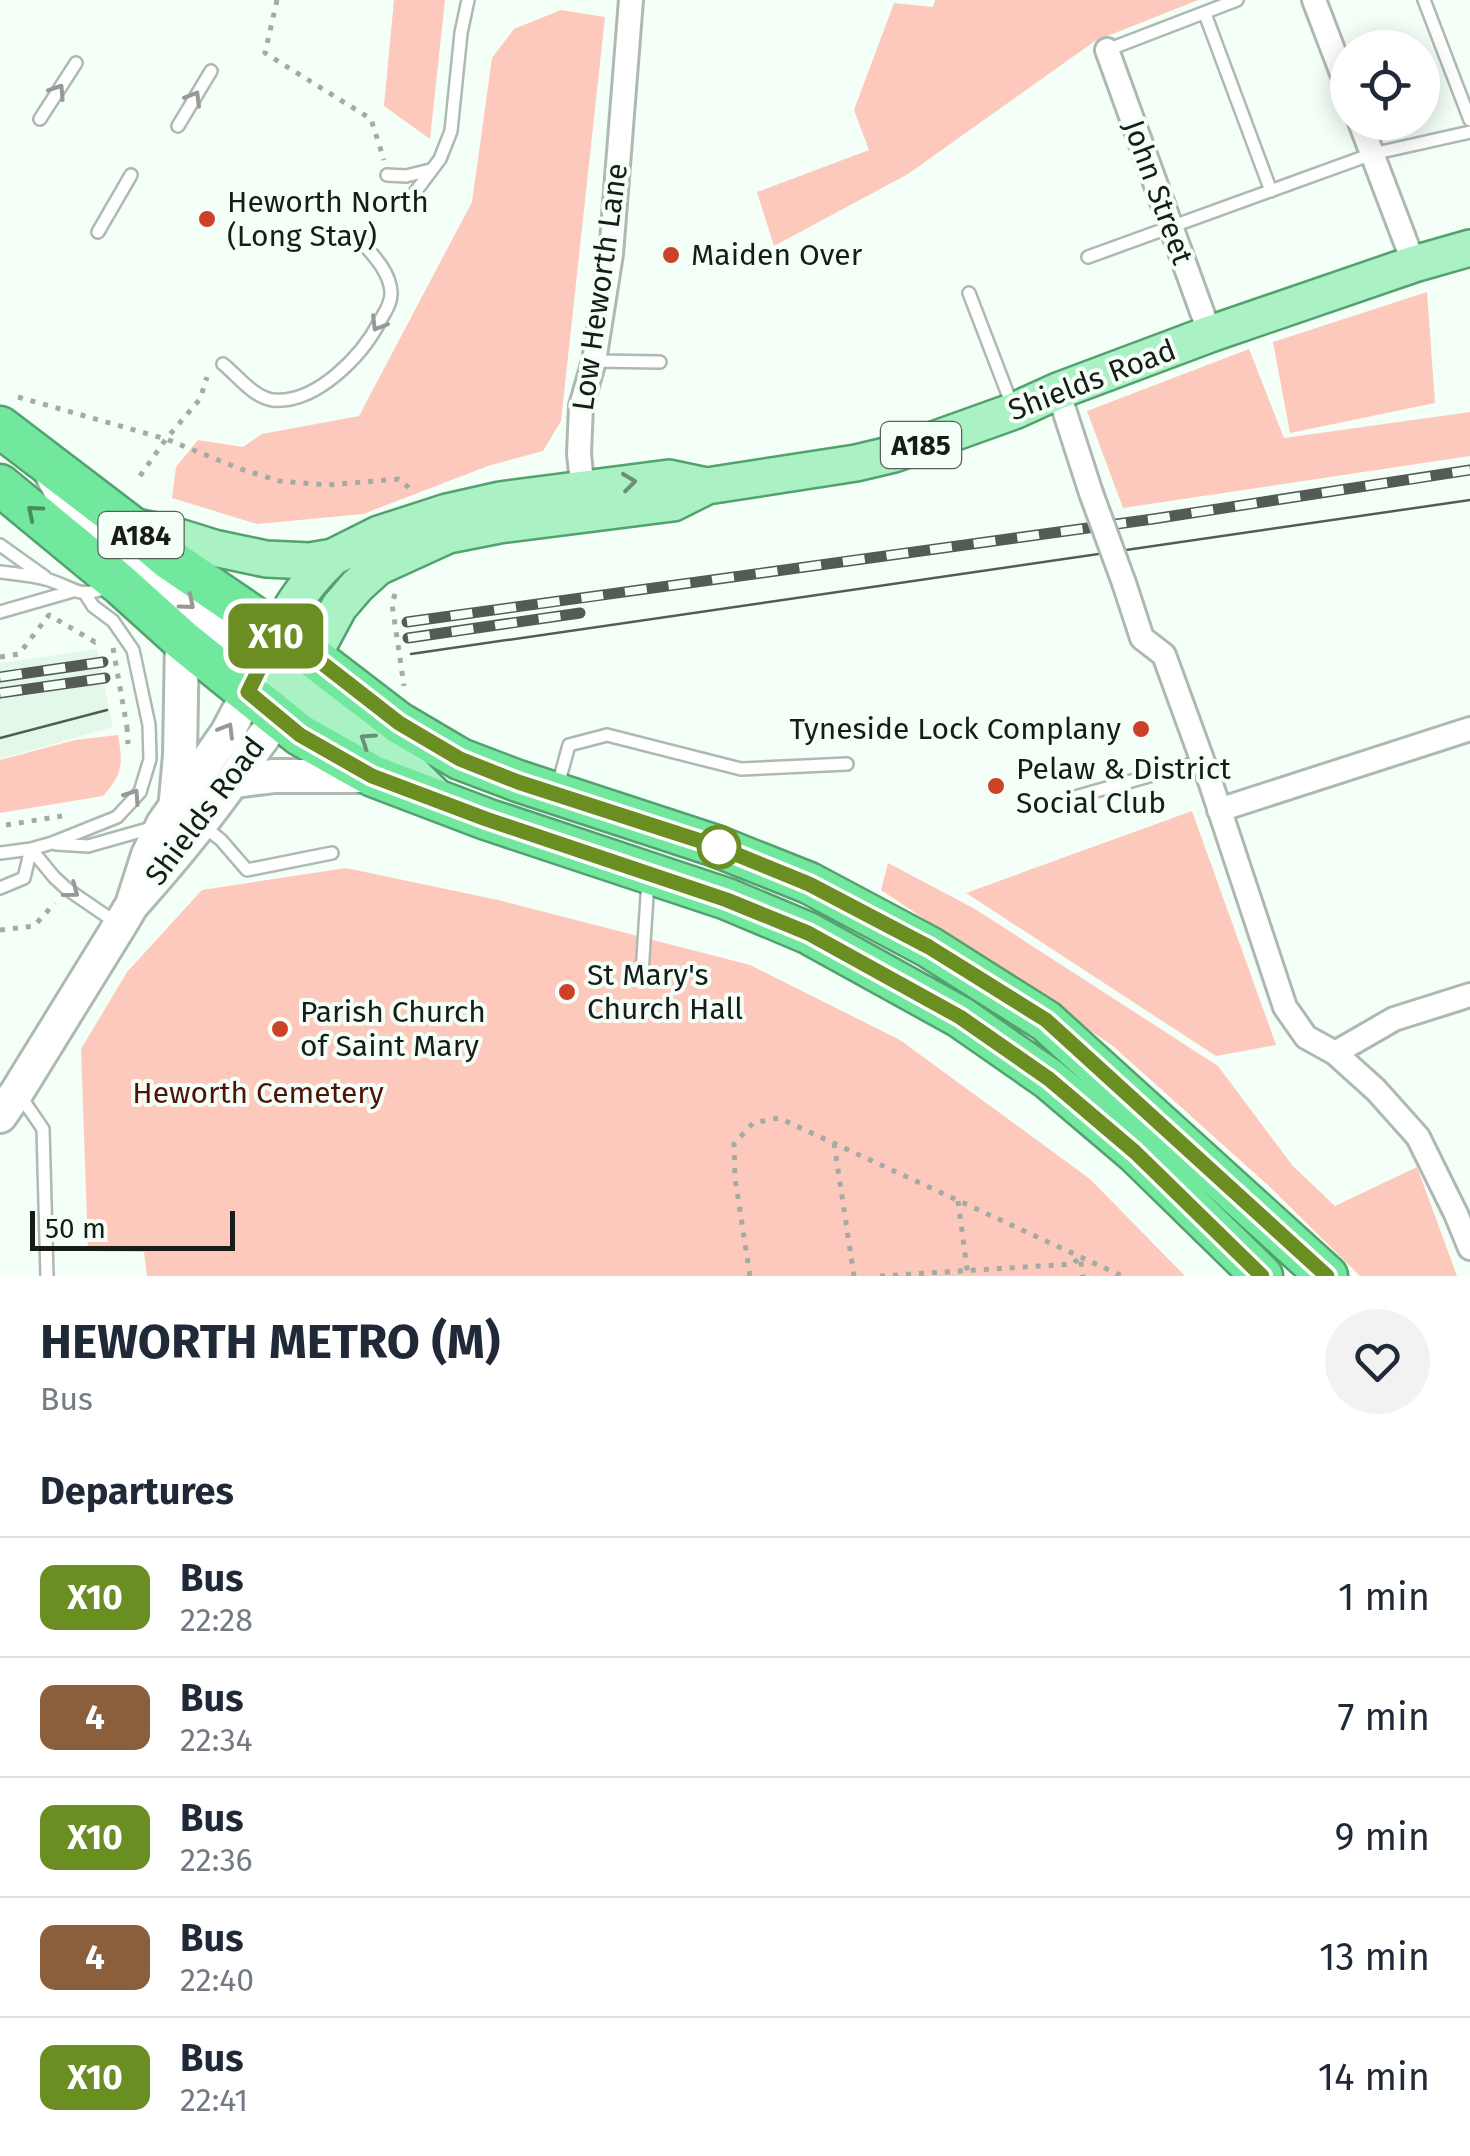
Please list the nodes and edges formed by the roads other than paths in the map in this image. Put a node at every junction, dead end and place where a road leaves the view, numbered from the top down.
1 (468, 0) edge
2 (632, 0) edge
3 (1237, 0) edge
4 (1314, 0) edge
5 (1424, 0) edge
6 (1205, 14) junction
7 (1330, 42) edge
8 (1107, 50) joint
9 (76, 63) dead end
10 (211, 71) dead end
11 (40, 120) dead end
12 (1470, 120) edge
13 (178, 126) dead end
14 (1470, 132) edge
15 (1367, 140) edge
16 (1372, 154) junction
17 (430, 170) junction
18 (388, 175) road end
19 (131, 176) dead end
20 (1271, 190) junction
21 (410, 199) dead end
22 (1171, 226) junction
23 (98, 232) dead end
24 (360, 240) dead end
25 (1470, 248) edge
26 (1088, 257) dead end
27 (1414, 264) junction
28 (969, 292) dead end
29 (1210, 334) junction
30 (594, 361) junction
31 (660, 362) dead end
32 (223, 364) dead end
33 (1058, 391) junction
34 (1014, 411) junction
35 (6, 412) edge
36 (46, 463) junction
37 (0, 484) edge
38 (584, 501) junction
39 (130, 526) junction
40 (0, 546) edge
41 (333, 557) junction
42 (0, 572) edge
43 (48, 579) junction
44 (103, 590) junction
45 (72, 592) junction
46 (0, 612) edge
47 (277, 633) junction
48 (182, 640) junction
49 (278, 685) junction
50 (1470, 729) edge
51 (1202, 762) junction
52 (848, 764) dead end
53 (379, 779) junction
54 (234, 780) junction
55 (556, 792) junction
56 (1075, 797) dead end
57 (442, 802) junction
58 (1219, 810) junction
59 (180, 818) junction
60 (52, 844) junction
61 (31, 849) junction
62 (0, 853) edge
63 (332, 854) dead end
64 (648, 872) junction
65 (0, 888) edge
66 (126, 915) junction
67 (642, 973) dead end
68 (1470, 995) edge
69 (1336, 1054) junction
70 (5, 1109) edge
71 (1470, 1248) edge
72 (47, 1276) edge
73 (1262, 1276) edge
74 (1327, 1276) edge

1 - 17 lane
2 - 30 street, Low Heworth Lane
3 - 6 lane
4 - 7 street
5 - 12 lane
6 - 8 lane
6 - 20 lane
8 - 22 street, John Street
11 -> 9 lane
13 -> 10 lane
14 - 16 lane
15 - 16 street
16 - 20 lane
16 - 27 street
17 - 18 lane
17 - 21 lane
19 - 23 lane
20 - 22 lane
22 - 26 lane
22 - 29 street, John Street
24 -> 32 lane
25 - 27 main road, Shields Road / A185
27 - 29 main road, Shields Road / A185
28 - 34 lane
29 - 33 main road, Shields Road / A185
30 - 31 lane
30 - 38 street, Low Heworth Lane
33 - 34 main road, Shields Road / A185
33 - 51 street, bridge
34 - 38 main road, Shields Road / A185
35 - 36 highway, A184
36 - 39 highway, A184
36 -> 49 main road
44 -> 37 highway, A184
38 - 41 main road, A185
38 - 49 main road, Shields Road / A185
39 - 41 main road, A185
39 - 47 highway, A184
40 - 43 lane
41 - 47 main road, A185
42 - 43 lane
43 - 45 lane
44 - 45 lane
44 - 48 highway, A184
60 -> 44 lane
45 - 46 lane
47 - 49 highway, A184
48 - 49 highway, A184
48 - 59 main road
49 - 53 highway, A184
49 - 54 main road, Shields Road
49 - 55 highway, A184
57 -> 49 main road
59 -> 49 main road, Shields Road
50 - 58 street
51 - 56 lane
51 - 58 street
52 - 55 lane
53 - 54 main road
53 - 57 highway, A184
53 - 64 highway
54 - 59 main road, Shields Road
55 - 74 highway, A184
57 - 64 highway, A184
58 - 69 street
59 - 60 lane
59 - 63 lane
59 - 66 main road, Shields Road
60 - 61 lane
61 - 62 lane
61 - 65 lane
61 -> 66 lane
64 - 67 lane
64 - 73 highway, A184
66 - 70 main road, Shields Road
68 - 69 street
69 - 71 street
70 - 72 lane

